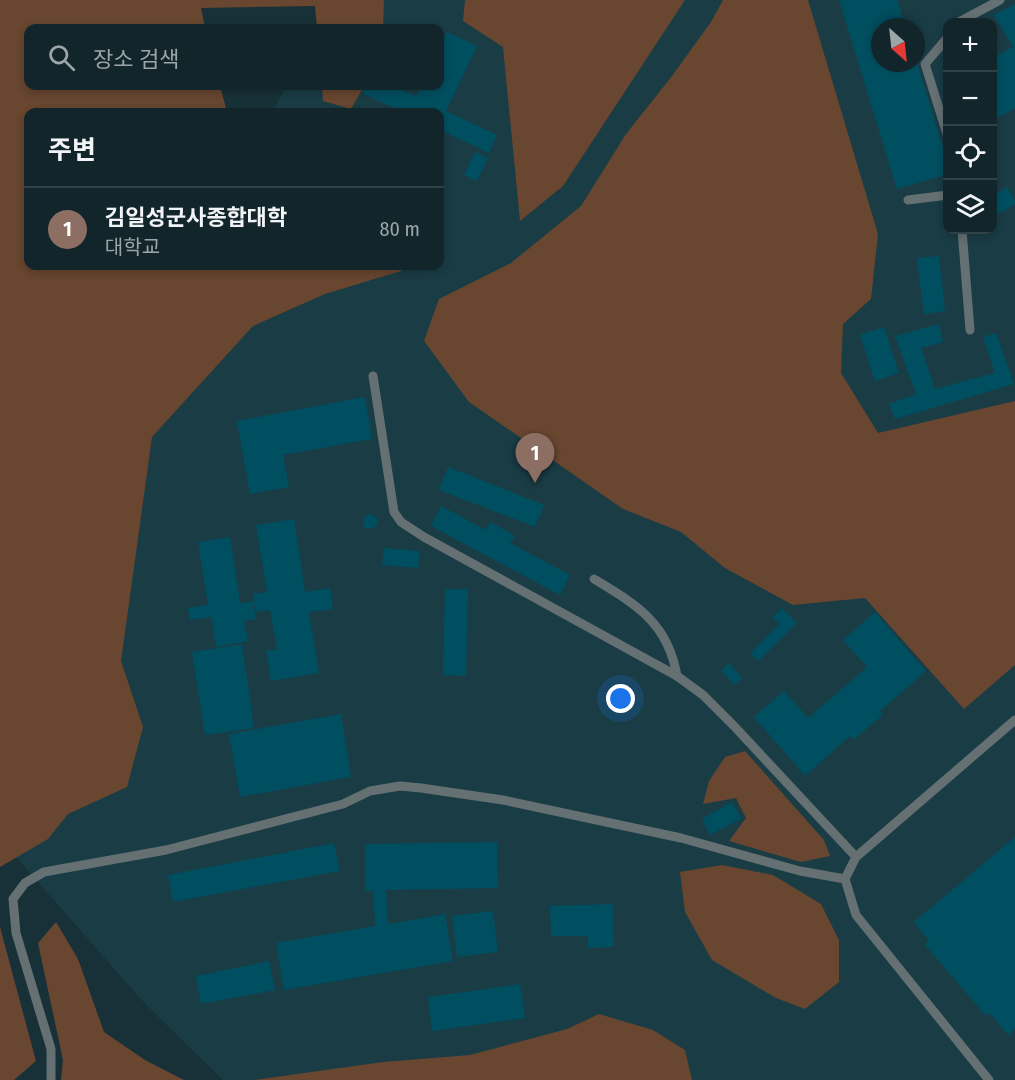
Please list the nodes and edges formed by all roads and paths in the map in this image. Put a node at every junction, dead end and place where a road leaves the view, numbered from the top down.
1 (1000, 0) edge
2 (966, 18) edge
3 (943, 43) edge
4 (945, 126) edge
5 (943, 196) edge
6 (908, 200) dead end
7 (962, 234) edge
8 (970, 330) dead end
9 (373, 376) dead end
10 (594, 579) dead end
11 (677, 676) junction
12 (1015, 720) edge
13 (855, 857) junction
14 (844, 879) junction
15 (51, 1080) edge
16 (989, 1080) edge

1 - 2 lane
3 - 4 lane
5 - 6 lane
7 - 8 lane
9 - 11 lane
10 - 11 lane
11 - 13 lane
12 - 13 lane
13 - 14 lane
14 - 15 lane
14 - 16 lane

